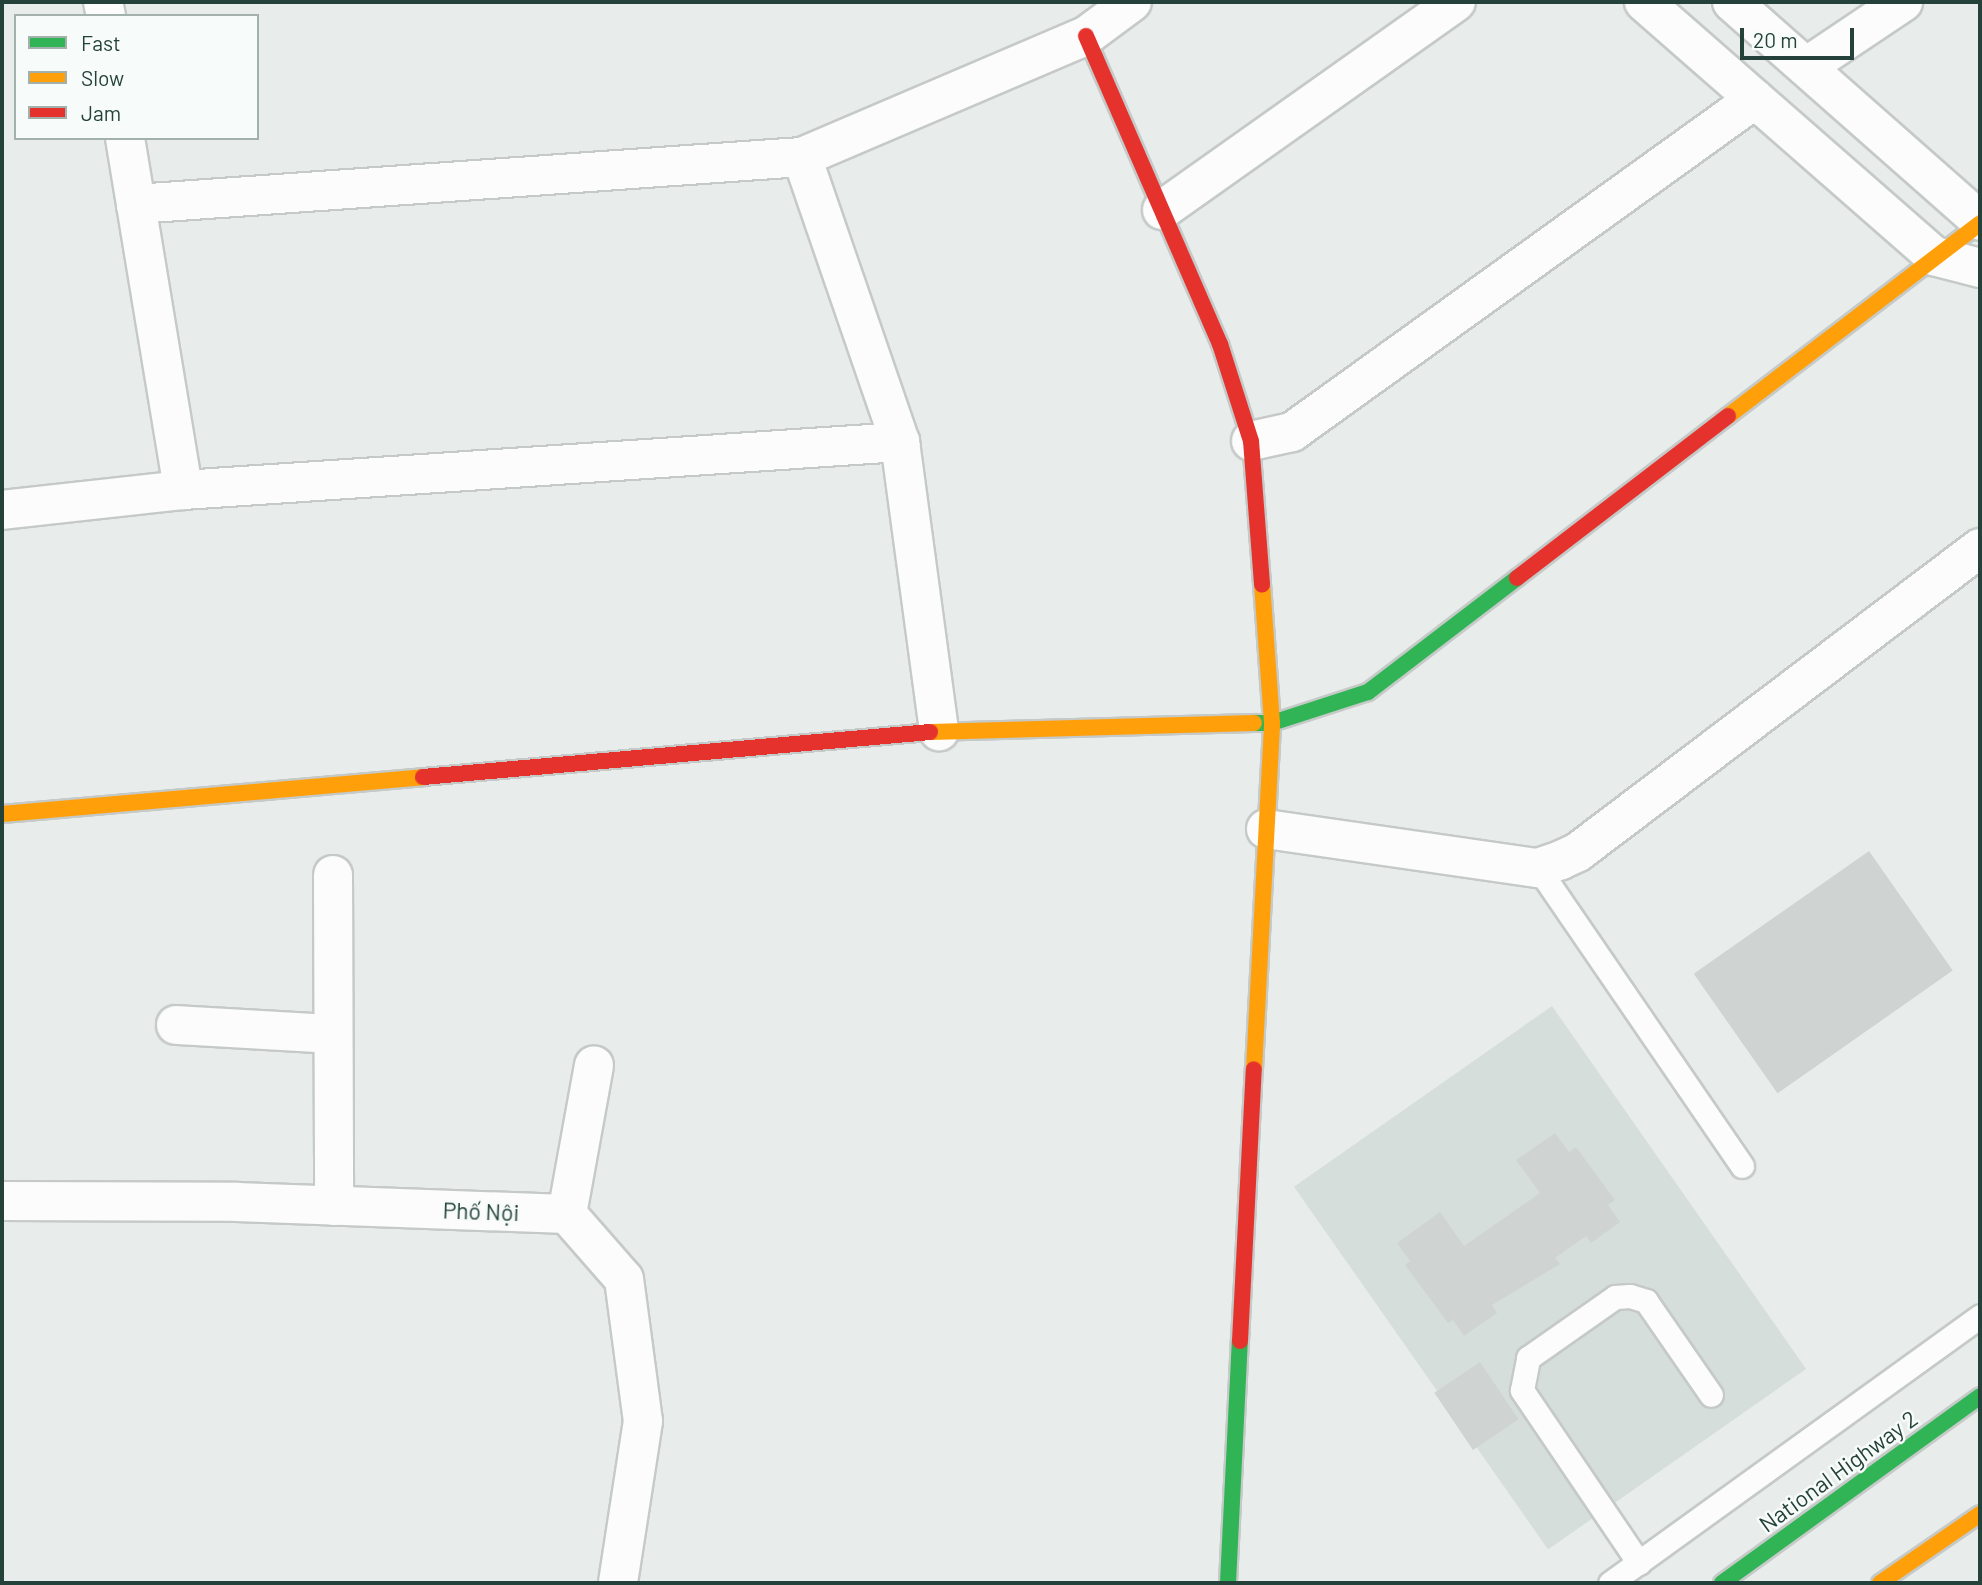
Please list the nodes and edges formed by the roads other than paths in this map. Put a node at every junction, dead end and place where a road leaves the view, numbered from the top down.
1 (1132, 2) edge
2 (1456, 2) edge
3 (1644, 2) edge
4 (1732, 2) edge
5 (1903, 2) edge
6 (1086, 36) junction
7 (1806, 67) junction
8 (1755, 99) junction
9 (125, 140) edge
10 (802, 157) junction
11 (136, 204) junction
12 (1162, 210) junction
13 (1980, 222) edge
14 (1934, 256) junction
15 (1980, 268) edge
16 (1251, 441) junction
17 (900, 442) junction
18 (183, 490) junction
19 (2, 510) edge
20 (1980, 548) edge
21 (1272, 723) junction
22 (939, 731) junction
23 (2, 814) edge
24 (1266, 829) junction
25 (1538, 868) junction
26 (332, 875) dead end
27 (176, 1025) dead end
28 (333, 1034) junction
29 (594, 1065) dead end
30 (1742, 1166) dead end
31 (2, 1201) edge
32 (334, 1206) junction
33 (567, 1214) junction
34 (1980, 1317) edge
35 (1711, 1395) dead end
36 (1980, 1396) edge
37 (1980, 1514) edge
38 (1639, 1563) junction
39 (618, 1583) edge
40 (1228, 1583) edge
41 (1610, 1583) edge
42 (1721, 1583) edge
43 (1880, 1583) edge

1 - 6 street
2 - 12 street
3 - 8 street
4 - 7 street
5 - 7 street
6 - 10 street
6 - 12 main road
7 - 13 street
8 - 14 street
8 - 16 street
9 - 11 street
10 - 11 street
10 - 17 street
11 - 18 street
12 - 16 main road
13 - 14 main road
14 - 15 street
14 - 21 main road
16 - 21 main road
17 - 18 street
17 - 22 street
18 - 19 street
20 - 25 street
21 - 22 main road
21 - 24 main road
22 - 23 main road
24 - 25 street
24 - 40 main road
25 - 30 lane
26 - 28 street
27 - 28 street
28 - 32 street
29 - 33 street
31 - 32 street, Phố Nội
32 - 33 street, Phố Nội
33 - 39 street
34 - 38 lane
35 - 38 lane
36 - 42 main road, National Highway 2
37 - 43 main road
38 - 41 lane

